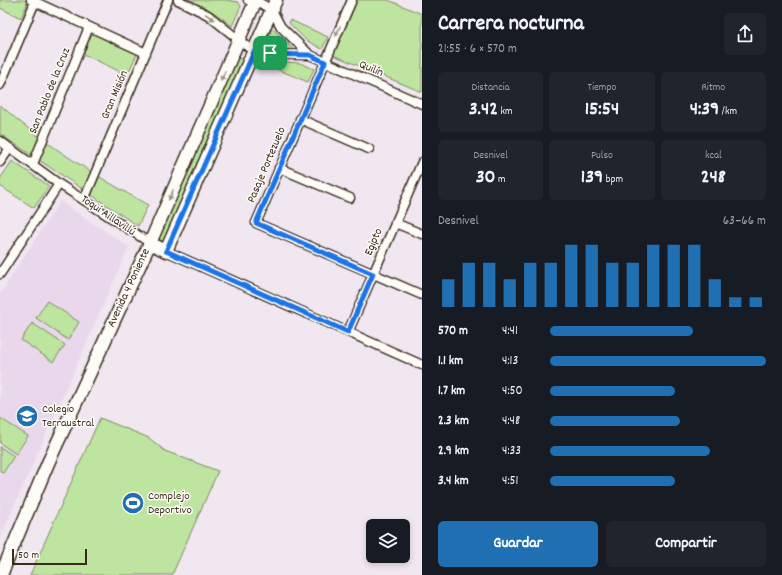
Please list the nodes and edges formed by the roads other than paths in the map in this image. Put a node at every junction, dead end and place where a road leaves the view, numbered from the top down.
1 (168, 0) edge
2 (178, 0) edge
3 (352, 0) edge
4 (33, 1) edge
5 (253, 1) edge
6 (274, 5) edge
7 (89, 27) junction
8 (238, 40) junction
9 (254, 52) junction
10 (146, 53) junction
11 (310, 55) junction
12 (325, 62) junction
13 (0, 85) edge
14 (422, 104) edge
15 (300, 119) junction
16 (0, 141) edge
17 (10, 148) junction
18 (369, 149) dead end
19 (0, 162) edge
20 (422, 162) edge
21 (32, 164) junction
22 (279, 168) junction
23 (420, 173) edge
24 (59, 184) junction
25 (350, 198) dead end
26 (84, 200) junction
27 (395, 223) junction
28 (422, 234) edge
29 (150, 243) junction
30 (166, 251) junction
31 (0, 274) edge
32 (373, 274) junction
33 (422, 295) edge
34 (348, 332) junction
35 (422, 365) edge
36 (1, 575) edge

1 - 10 street, Gran Misión
2 -> 8 street
3 -> 12 street, Pasaje Portezuelo
4 - 7 street
4 - 13 street
5 - 6 street
5 - 8 street, Avenida 4 Poniente
6 - 9 street, Avenida 4 Poniente
6 - 11 street, Quilín
7 - 10 street
7 - 21 street, San Pablo de la Cruz
8 - 9 street
8 -> 29 street, Avenida 4 Poniente
9 - 11 street, Quilín
9 - 30 street, Avenida 4 Poniente
10 - 26 street, Gran Misión
11 - 12 street, Quilín
12 - 14 street, Quilín
12 - 15 street, Pasaje Portezuelo
15 - 18 street
15 - 22 street, Pasaje Portezuelo
16 - 17 street, Toqui Aillavillú
17 - 19 street
17 - 21 street, Toqui Aillavillú
20 - 23 street, Egipto
21 - 24 street, Toqui Aillavillú
22 - 25 street
22 - 32 street, Pasaje Portezuelo
23 - 27 street, Egipto
24 - 26 street, Toqui Aillavillú
24 - 31 street
26 - 29 street, Toqui Aillavillú
27 - 28 street
27 - 32 street, Egipto
29 - 30 street, Toqui Aillavillú
29 - 36 street, Avenida 4 Poniente
30 - 34 street, Toqui Aillavillú
32 - 33 street
32 - 34 street, Egipto
34 - 35 street, Toqui Aillavillú

